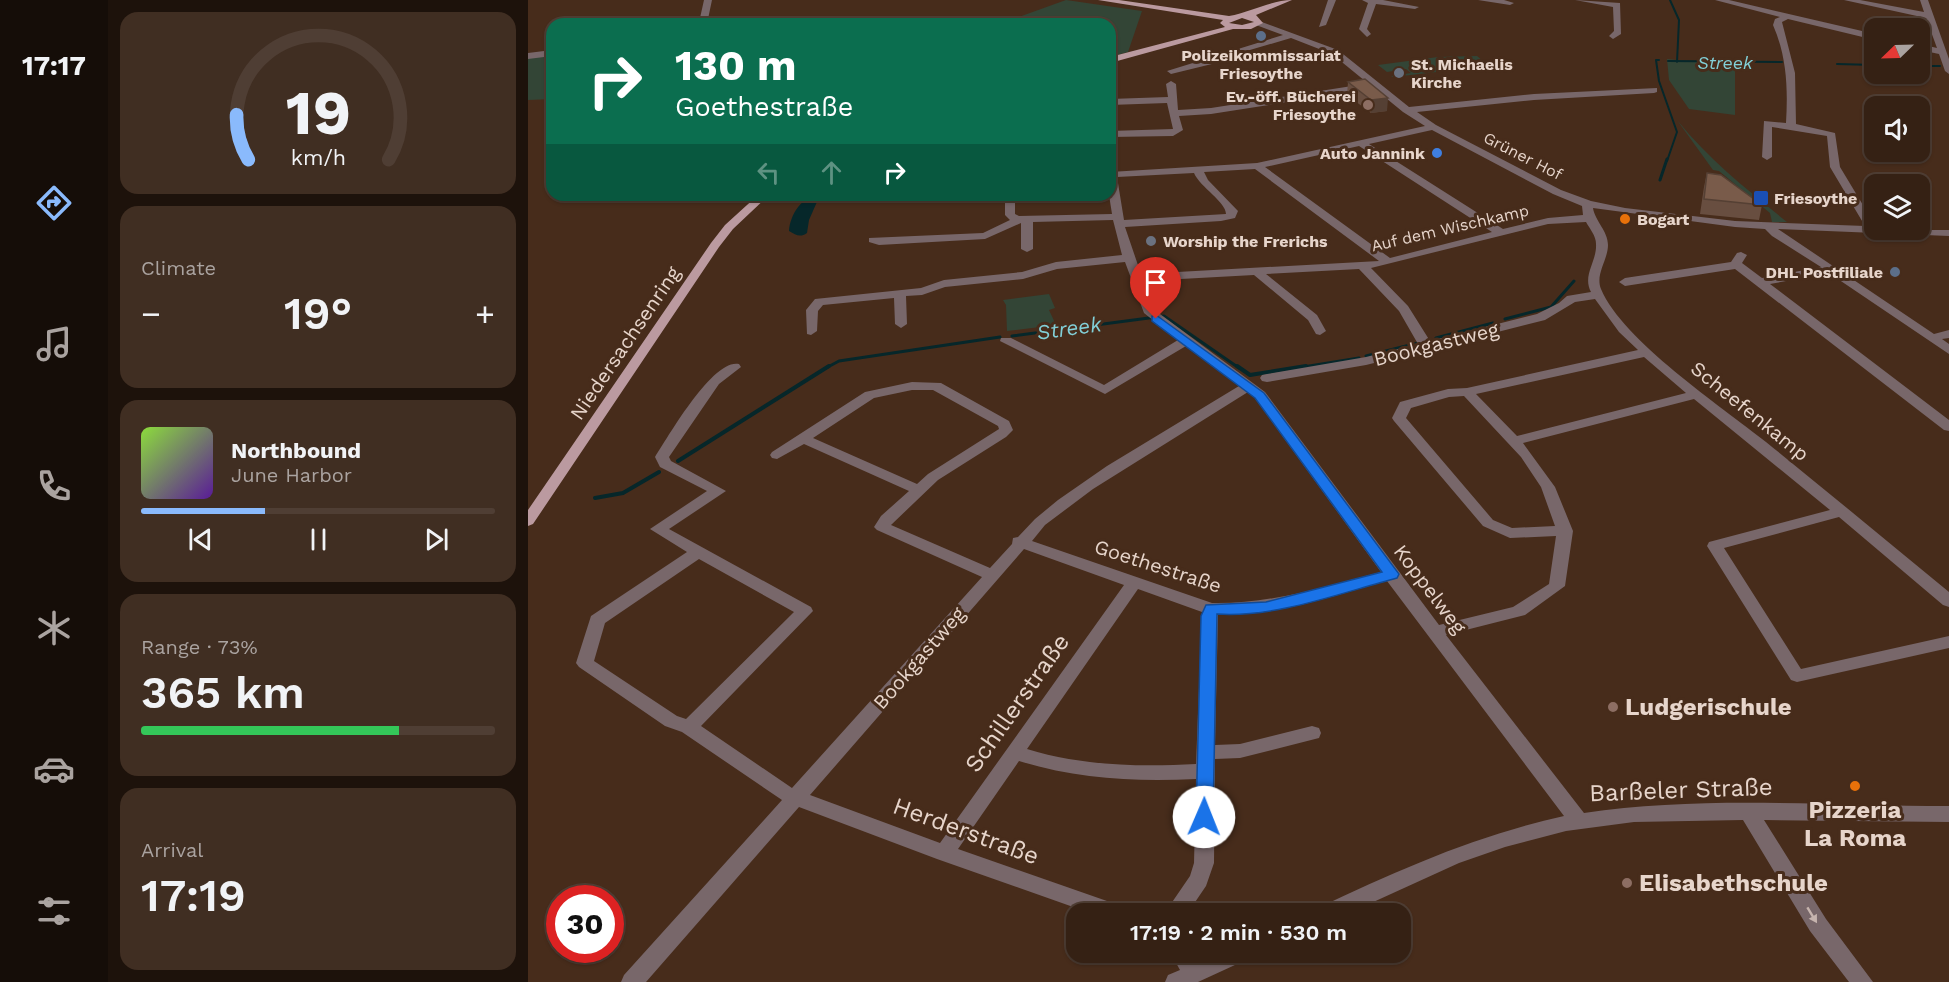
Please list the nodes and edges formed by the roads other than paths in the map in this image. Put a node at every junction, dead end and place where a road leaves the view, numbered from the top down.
1 (708, 0) edge
2 (1102, 0) edge
3 (1288, 0) edge
4 (1332, 0) edge
5 (1482, 0) edge
6 (1579, 0) edge
7 (1719, 0) edge
8 (1848, 0) edge
9 (1924, 0) edge
10 (1369, 1) edge
11 (1510, 3) dead end
12 (1415, 7) dead end
13 (1795, 7) dead end
14 (1786, 15) junction
15 (1930, 16) junction
16 (704, 18) edge
17 (1255, 19) junction
18 (1228, 23) junction
19 (1322, 25) dead end
20 (1367, 34) dead end
21 (1864, 34) edge
22 (1292, 35) junction
23 (1613, 36) dead end
24 (1944, 52) edge
25 (546, 54) edge
26 (528, 56) edge
27 (1116, 58) edge
28 (1171, 71) dead end
29 (1949, 71) edge
30 (1172, 84) dead end
31 (1376, 85) junction
32 (1654, 90) dead end
33 (1116, 100) edge
34 (1171, 100) junction
35 (1406, 110) junction
36 (1175, 113) junction
37 (1432, 127) junction
38 (1793, 127) junction
39 (1116, 134) edge
40 (1361, 143) junction
41 (1767, 157) dead end
42 (1257, 166) junction
43 (1198, 170) junction
44 (1116, 174) edge
45 (757, 201) edge
46 (1010, 201) edge
47 (1115, 201) edge
48 (1596, 213) junction
49 (1864, 216) edge
50 (1023, 220) junction
51 (1119, 221) junction
52 (1769, 226) junction
53 (1787, 228) junction
54 (1864, 231) edge
55 (1930, 232) edge
56 (1502, 233) junction
57 (1949, 233) edge
58 (873, 240) dead end
59 (1027, 249) dead end
60 (1808, 252) junction
61 (1128, 258) junction
62 (1388, 262) junction
63 (1362, 265) junction
64 (1831, 269) junction
65 (1257, 270) junction
66 (1136, 278) junction
67 (1625, 282) dead end
68 (1760, 282) junction
69 (899, 293) junction
70 (1598, 295) junction
71 (901, 324) dead end
72 (811, 331) dead end
73 (1320, 331) dead end
74 (1949, 334) edge
75 (1931, 338) junction
76 (1186, 340) junction
77 (1006, 341) dead end
78 (1426, 346) junction
79 (1949, 350) edge
80 (1648, 352) junction
81 (734, 367) dead end
82 (1267, 378) dead end
83 (1248, 385) junction
84 (1467, 393) junction
85 (1698, 394) junction
86 (1949, 427) edge
87 (804, 439) junction
88 (1514, 441) junction
89 (777, 455) dead end
90 (919, 489) junction
91 (1842, 511) junction
92 (528, 521) edge
93 (1565, 531) junction
94 (1019, 542) junction
95 (698, 552) junction
96 (991, 574) junction
97 (1391, 574) junction
98 (1134, 583) junction
99 (1949, 601) edge
100 (1212, 609) junction
101 (1436, 632) junction
102 (1949, 642) edge
103 (689, 727) junction
104 (1312, 733) dead end
105 (1014, 752) junction
106 (1206, 752) junction
107 (1206, 771) junction
108 (795, 797) junction
109 (1748, 811) junction
110 (1949, 814) edge
111 (1579, 821) junction
112 (944, 853) junction
113 (1088, 903) edge
114 (1182, 903) edge
115 (1349, 903) edge
116 (1182, 963) edge
117 (1216, 963) edge
118 (1184, 978) edge
119 (632, 982) edge
120 (1862, 982) edge

1 - 16 street
2 - 18 main road
3 - 17 main road
4 - 19 street
5 - 11 street
6 - 23 street
7 - 14 street
8 - 15 street
9 - 15 street
10 - 12 street
10 - 20 street
13 - 14 street
14 - 21 street
14 - 38 street
15 - 24 street
17 - 18 main road
17 - 22 street, Grüner Hof
18 - 27 main road
22 - 28 street
22 - 31 street, Grüner Hof
24 - 29 street
25 - 26 street
30 - 34 street
31 - 35 street, Grüner Hof
31 - 36 street
32 - 35 street
33 - 34 street
34 - 36 street
35 - 37 street, Grüner Hof
36 - 39 street
37 - 40 street
37 - 48 street, Grüner Hof
38 - 41 street
38 - 49 street
40 - 42 street
40 - 56 street
42 - 43 street
42 - 62 street
43 - 44 street
43 - 51 street
45 - 92 main road, Niedersachsenring
46 - 50 street
47 - 51 street
48 - 52 street, Grüner Hof
48 - 56 street, Auf dem Wischkamp
48 - 70 street
50 - 51 street
50 - 58 street
50 - 59 street
51 - 61 street
52 - 53 street, Grüner Hof
52 - 60 street
53 - 54 street, Grüner Hof
53 - 60 street
55 - 57 street, Grüner Hof
56 - 62 street, Auf dem Wischkamp
60 - 64 street
61 - 66 street
61 - 69 street
62 - 63 street, Auf dem Wischkamp
63 - 65 street, Auf dem Wischkamp
63 - 78 street
64 - 68 street
64 - 75 street
65 - 66 street, Auf dem Wischkamp
65 - 73 street
66 - 76 street, Koppelweg
67 - 68 street
68 - 86 street
69 - 71 street
69 - 72 street
70 - 78 street, Bookgastweg
70 - 80 street, Scheefenkamp
74 - 75 street
75 - 79 street
76 - 77 street
76 - 83 street, Koppelweg
78 - 82 street, Bookgastweg
80 - 84 street
80 - 85 street, Scheefenkamp
81 - 95 street
83 - 94 street, Bookgastweg
83 - 97 street, Koppelweg
84 - 88 street
84 - 93 street
85 - 88 street
85 - 91 street, Scheefenkamp
87 - 89 street
87 - 90 street
87 - 90 street
88 - 93 street
90 - 96 street
91 - 99 street, Scheefenkamp
91 - 102 street
93 - 101 street
94 - 96 street, Bookgastweg
94 - 98 street, Goethestraße
95 - 103 street
95 - 103 street, Herderstraße
96 - 108 street, Bookgastweg
97 - 100 street, Goethestraße
97 - 101 street, Koppelweg
98 - 100 street, Goethestraße
98 - 105 street, Schillerstraße
100 - 106 street
101 - 111 street, Koppelweg
103 - 108 street, Herderstraße
104 - 106 street
105 - 107 street
105 - 112 street, Schillerstraße
106 - 107 street
107 - 114 street
108 - 112 street, Herderstraße
108 - 119 street, Bookgastweg
109 - 110 street, Barßeler Straße
109 - 111 street, Barßeler Straße
109 -> 120 street
111 - 115 street, Barßeler Straße
112 - 113 street, Herderstraße
116 - 118 street
117 - 118 street

